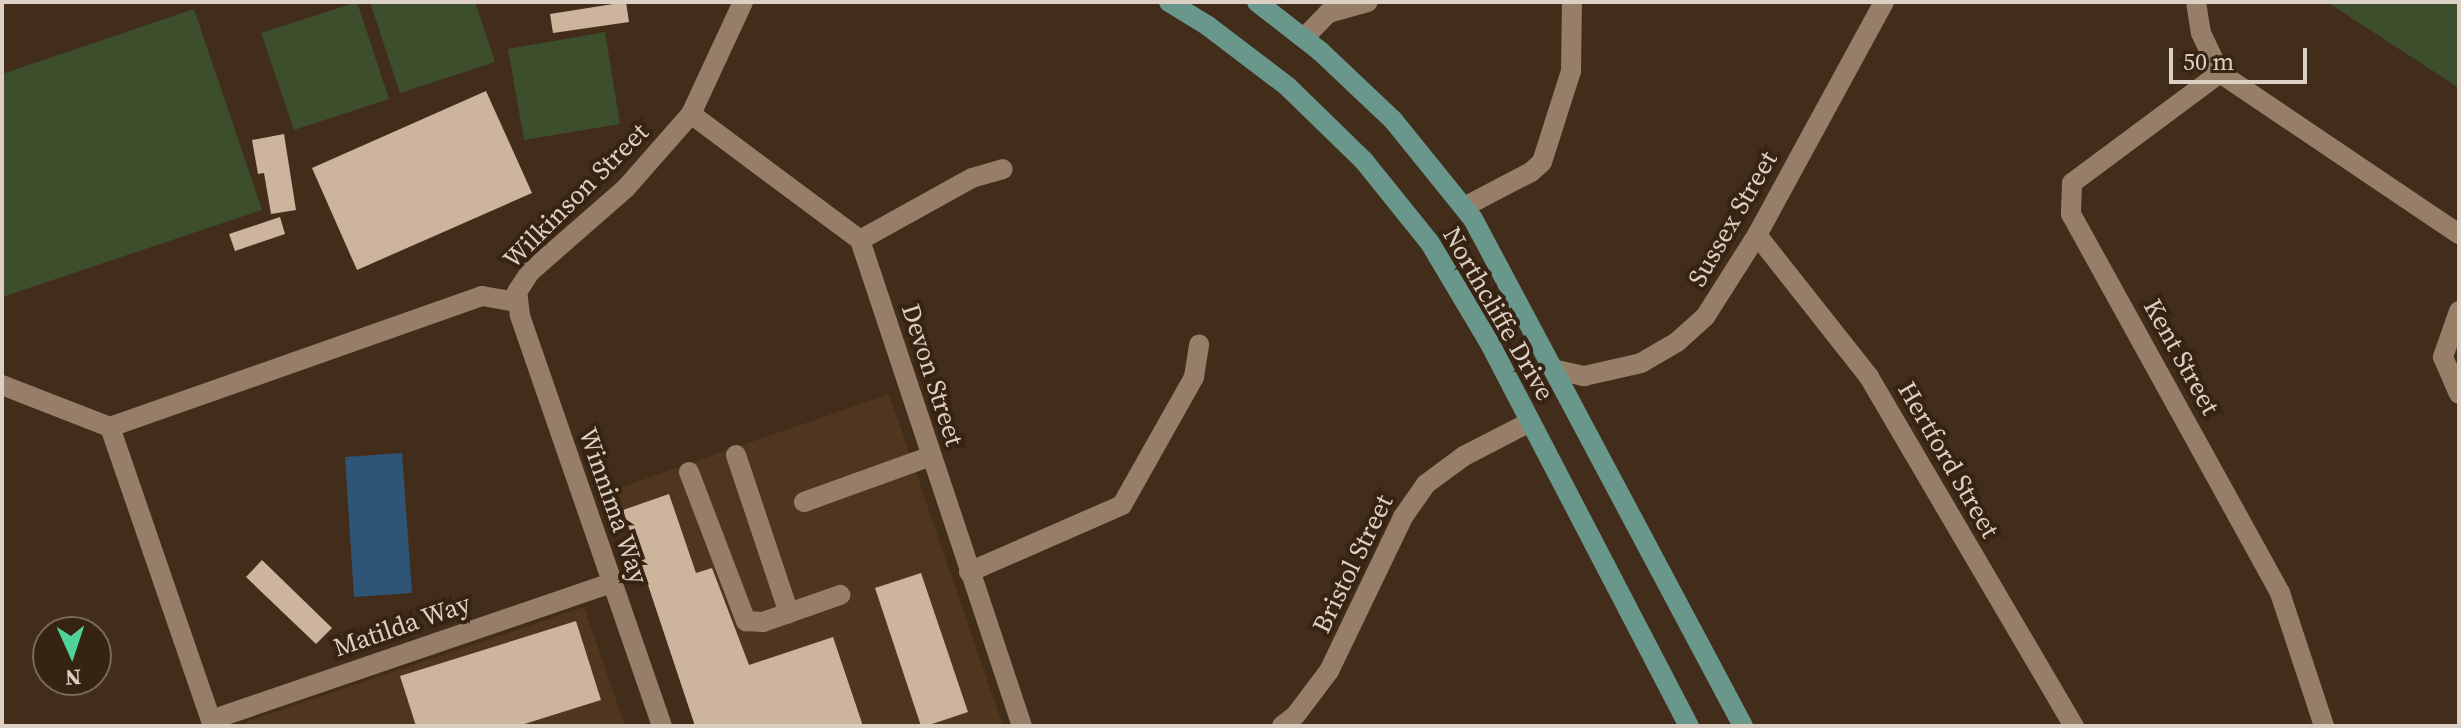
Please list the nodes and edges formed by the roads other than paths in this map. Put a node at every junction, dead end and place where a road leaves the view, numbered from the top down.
1 (743, 2) edge
2 (1169, 2) edge
3 (1257, 2) edge
4 (1368, 2) edge
5 (1572, 2) edge
6 (1884, 2) edge
7 (2196, 2) edge
8 (1304, 38) junction
9 (2220, 73) junction
10 (691, 114) junction
11 (1003, 169) dead end
12 (1464, 207) junction
13 (2459, 234) edge
14 (1757, 235) junction
15 (860, 240) junction
16 (517, 302) junction
17 (2459, 311) edge
18 (1199, 344) dead end
19 (1557, 370) junction
20 (2, 385) edge
21 (2459, 394) edge
22 (1530, 422) junction
23 (110, 427) junction
24 (736, 455) dead end
25 (931, 456) junction
26 (689, 472) dead end
27 (804, 502) dead end
28 (969, 572) junction
29 (611, 583) junction
30 (840, 595) dead end
31 (789, 613) junction
32 (212, 723) edge
33 (1294, 723) edge
34 (662, 726) edge
35 (1022, 726) edge
36 (1689, 726) edge
37 (1743, 726) edge
38 (2074, 726) edge
39 (2324, 726) edge

1 - 10 street, Wilkinson Street
2 - 22 main road, Northcliffe Drive
3 - 8 main road, Northcliffe Drive
4 - 8 street
5 - 12 street
6 - 14 street, Sussex Street
7 - 9 street
8 - 12 main road, Northcliffe Drive
9 - 13 street
9 - 39 street, Kent Street
10 - 15 street
10 - 16 street, Wilkinson Street
11 - 15 street
12 - 19 main road, Northcliffe Drive
14 - 19 street, Sussex Street
14 - 38 street, Hertford Street
15 - 25 street, Devon Street
16 - 23 street
16 - 29 street, Winnima Way
17 - 21 street
18 - 28 street
19 - 37 main road, Northcliffe Drive
20 - 23 street
22 - 33 street, Bristol Street
22 - 36 main road, Northcliffe Drive
23 - 32 street
24 - 31 street
25 - 27 street
25 - 28 street, Devon Street
26 - 31 street
28 - 35 street, Devon Street
29 - 32 street, Matilda Way
29 - 34 street, Winnima Way
30 - 31 street

